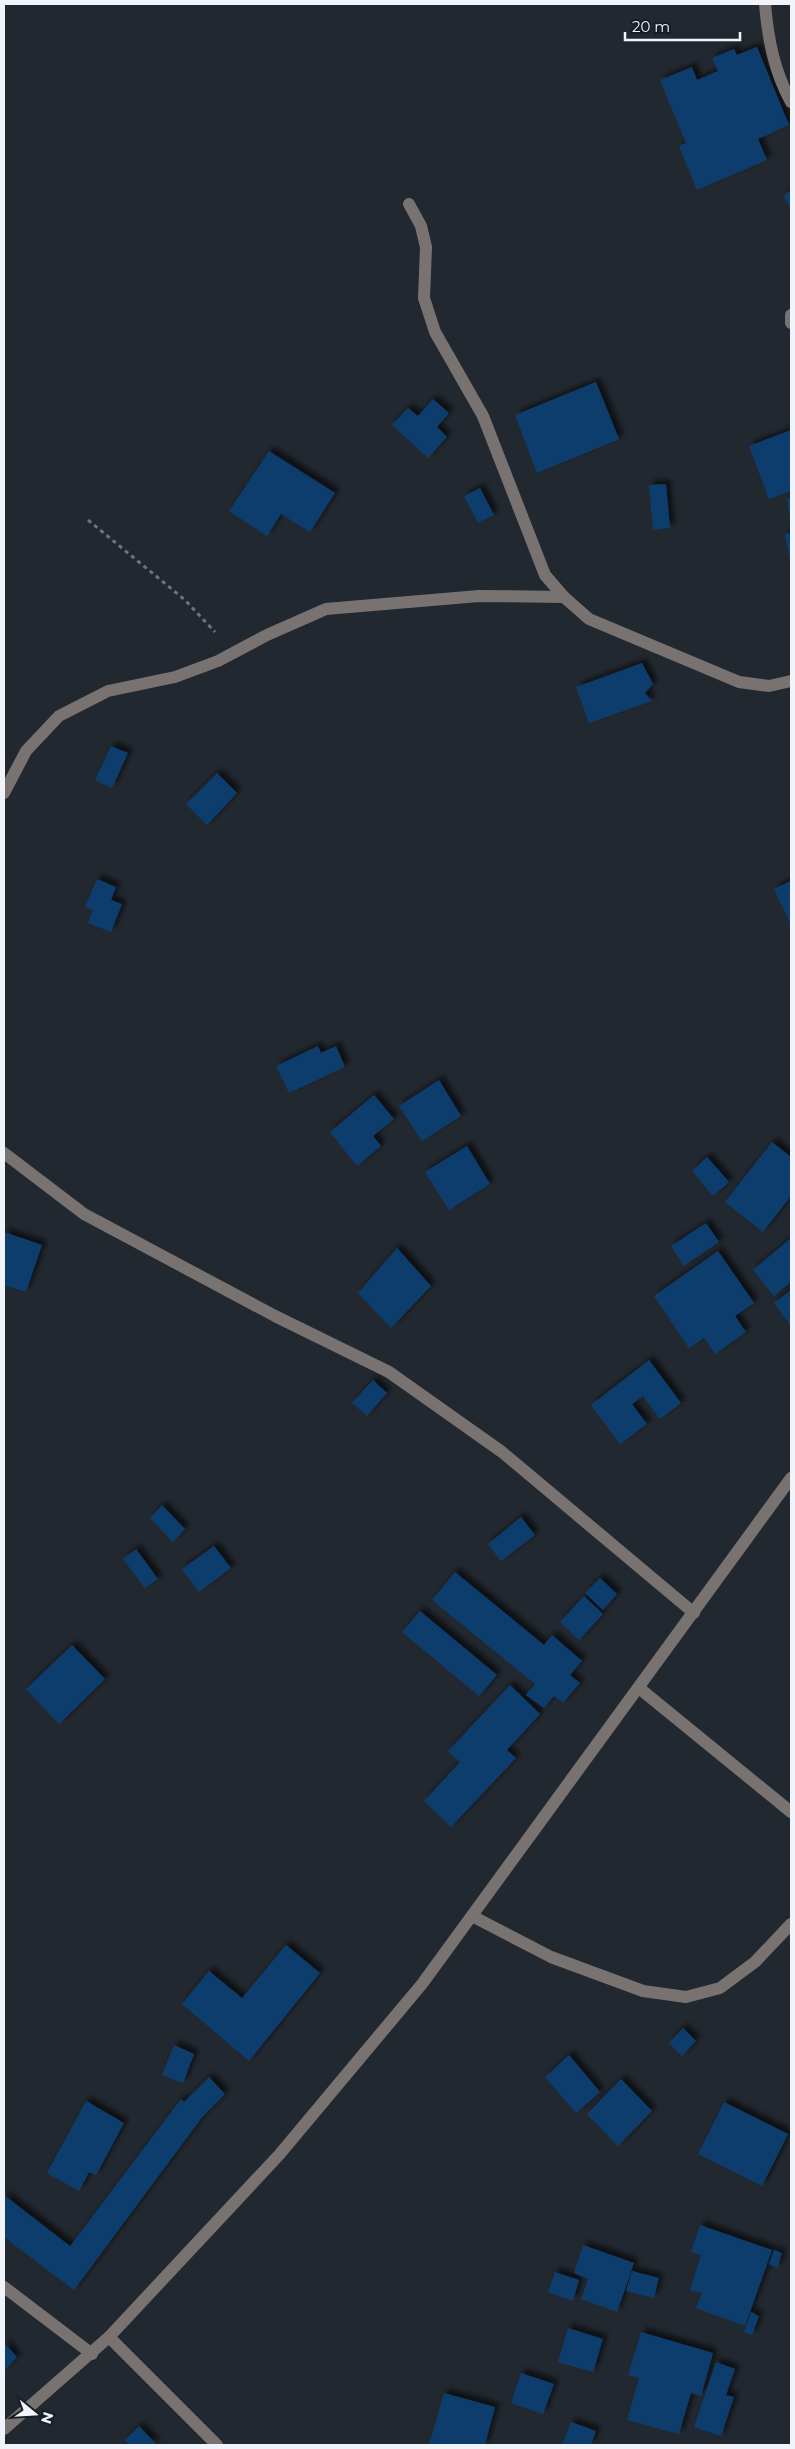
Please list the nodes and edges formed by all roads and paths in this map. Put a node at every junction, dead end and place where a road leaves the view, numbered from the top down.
1 (765, 4) edge
2 (791, 102) edge
3 (409, 204) dead end
4 (791, 315) edge
5 (791, 323) edge
6 (88, 520) dead end
7 (564, 597) junction
8 (235, 652) junction
9 (791, 681) edge
10 (4, 793) edge
11 (4, 1153) edge
12 (791, 1478) edge
13 (694, 1613) junction
14 (638, 1688) junction
15 (791, 1812) edge
16 (472, 1916) junction
17 (791, 1924) edge
18 (4, 2287) edge
19 (109, 2337) junction
20 (92, 2354) junction
21 (4, 2429) edge
22 (217, 2445) edge

1 - 2 street
3 - 7 street
4 - 5 street
6 - 8 path
7 - 8 street
7 - 9 street
8 - 10 street
11 - 13 street
12 - 13 street
13 - 14 street
14 - 15 street
14 - 16 street
16 - 17 street
16 - 19 street
18 - 20 street
19 - 20 street
19 - 22 street
20 - 21 street

